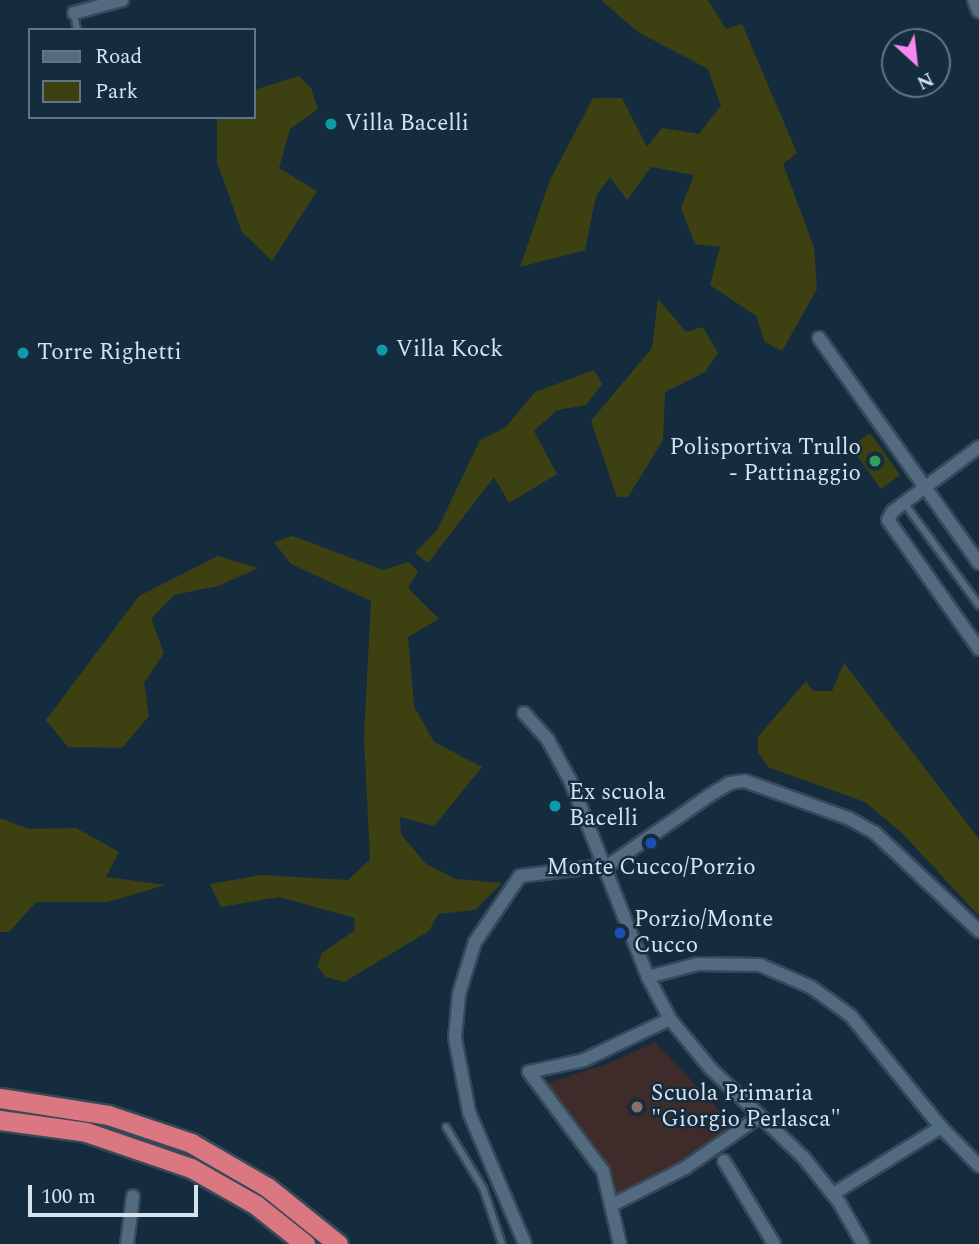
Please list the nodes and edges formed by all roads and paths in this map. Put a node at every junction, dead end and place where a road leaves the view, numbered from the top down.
1 (122, 0) edge
2 (975, 0) edge
3 (979, 10) edge
4 (74, 13) joint
5 (77, 28) edge
6 (819, 338) dead end
7 (979, 447) edge
8 (924, 488) junction
9 (904, 503) junction
10 (979, 563) edge
11 (979, 606) edge
12 (979, 649) edge
13 (524, 713) dead end
14 (605, 867) junction
15 (979, 932) edge
16 (648, 977) junction
17 (670, 1019) junction
18 (0, 1098) edge
19 (760, 1116) junction
20 (0, 1120) edge
21 (446, 1127) dead end
22 (941, 1127) junction
23 (724, 1161) dead end
24 (979, 1166) edge
25 (833, 1194) junction
26 (133, 1196) dead end
27 (614, 1204) junction
28 (127, 1244) edge
29 (305, 1244) edge
30 (338, 1244) edge
31 (502, 1244) edge
32 (525, 1244) edge
33 (620, 1244) edge
34 (774, 1244) edge
35 (863, 1244) edge

1 - 4 street
2 - 3 street
4 - 5 lane
6 - 8 street
7 - 8 street
8 - 9 street
8 - 10 street
9 - 11 lane
9 - 12 street
13 - 14 street
14 - 15 street
14 - 16 street
14 - 32 street
16 - 17 street
16 - 22 street
17 - 19 street
17 - 27 street
18 - 30 highway
19 - 25 street
19 - 27 street
20 - 29 highway
21 - 31 lane
22 - 24 street
22 - 25 street
23 - 34 street
25 - 35 street
26 - 28 street
27 - 33 street

